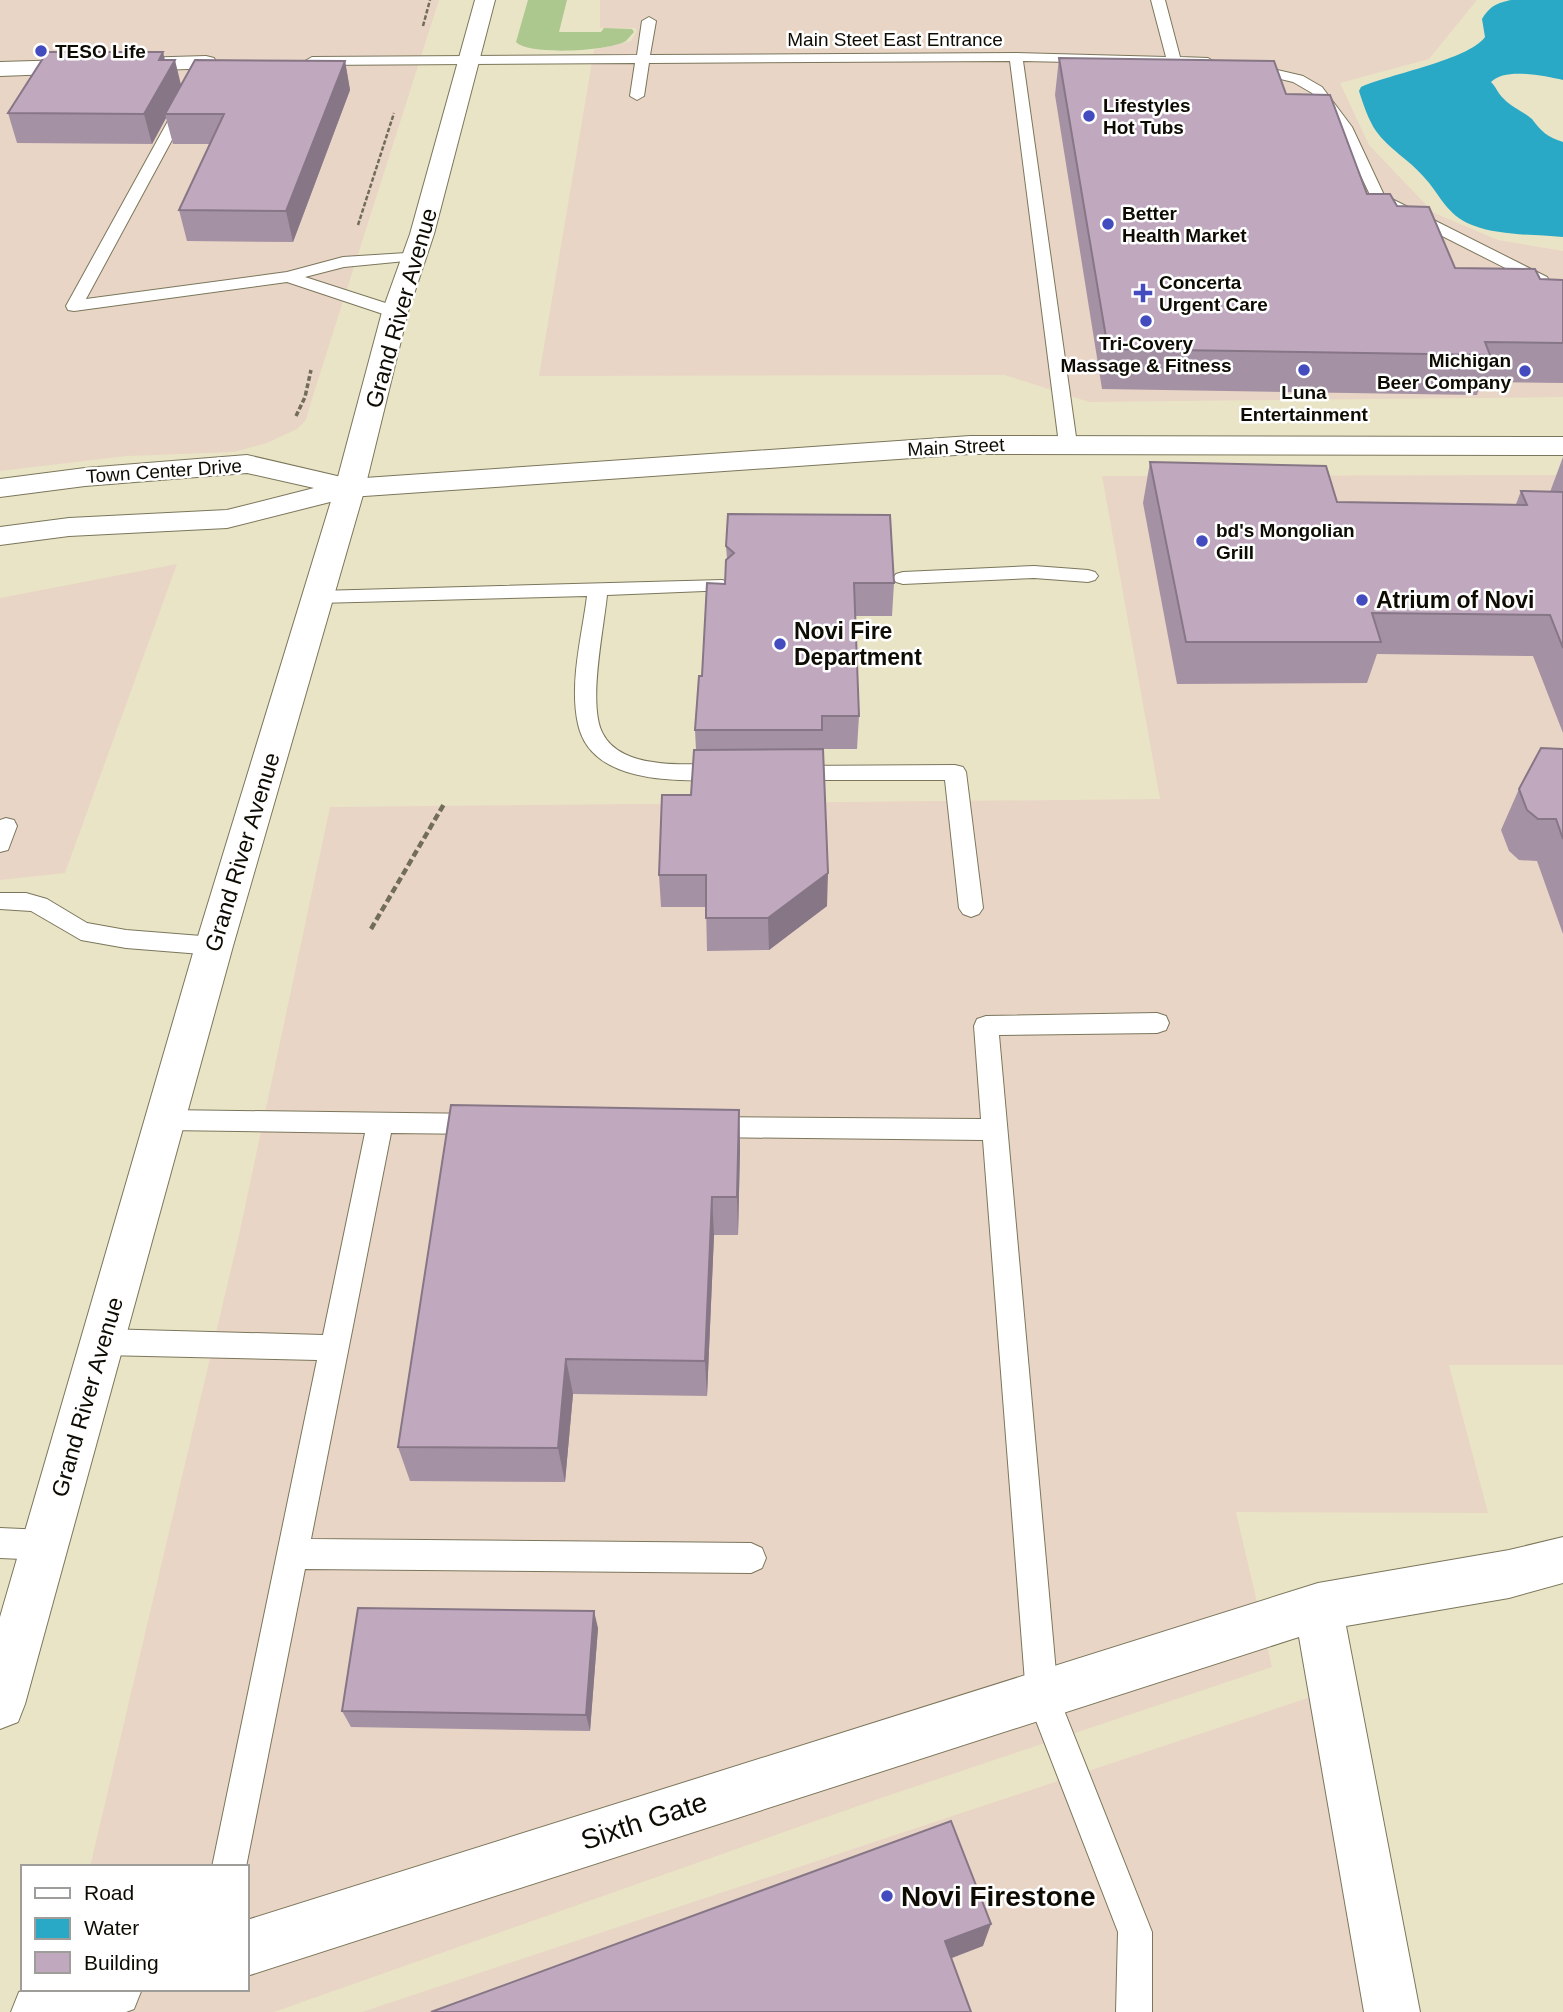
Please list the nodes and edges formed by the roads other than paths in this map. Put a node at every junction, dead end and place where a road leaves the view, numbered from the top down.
1 (485, 0) edge
2 (1158, 0) edge
3 (649, 21) dead end
4 (1016, 57) junction
5 (644, 59) junction
6 (468, 60) junction
7 (1174, 60) junction
8 (290, 62) edge
9 (0, 69) edge
10 (205, 72) joint
11 (637, 96) dead end
12 (1378, 198) junction
13 (1388, 223) edge
14 (416, 255) junction
15 (288, 277) junction
16 (1541, 279) edge
17 (395, 312) junction
18 (1068, 444) junction
19 (1563, 446) edge
20 (0, 488) edge
21 (350, 488) junction
22 (0, 536) edge
23 (1088, 576) dead end
24 (903, 578) dead end
25 (722, 586) edge
26 (598, 590) junction
27 (318, 597) junction
28 (746, 773) edge
29 (774, 773) edge
30 (0, 901) edge
31 (971, 908) dead end
32 (214, 946) junction
33 (1157, 1023) dead end
34 (166, 1120) junction
35 (380, 1122) junction
36 (506, 1124) edge
37 (687, 1126) edge
38 (995, 1130) junction
39 (103, 1342) junction
40 (336, 1348) junction
41 (0, 1543) edge
42 (45, 1545) junction
43 (294, 1554) junction
44 (751, 1558) dead end
45 (1563, 1560) edge
46 (1318, 1607) junction
47 (1042, 1695) junction
48 (0, 1704) edge
49 (229, 1865) edge
50 (248, 1948) edge
51 (107, 1991) edge
52 (39, 2012) edge
53 (1134, 2012) edge
54 (1392, 2012) edge

1 - 6 street, Grand River Avenue
2 - 7 lane
3 - 5 lane
4 - 5 lane, Main Steet East Entrance
4 - 7 lane
4 - 18 lane, Main Steet East Entrance
5 - 6 lane, Main Steet East Entrance
5 - 11 lane
6 - 8 lane, Main Steet East Entrance
6 - 14 street, Grand River Avenue
7 - 12 lane
9 - 10 street
10 - 15 lane
12 - 13 lane
12 - 16 lane
14 - 15 lane
14 - 17 street, Grand River Avenue
15 - 17 lane
17 - 21 street, Grand River Avenue
18 - 19 street, Main Street
18 - 21 street, Main Street
20 - 21 street, Town Center Drive
21 - 22 street
21 - 27 street, Grand River Avenue
23 - 24 lane
25 - 26 lane
26 - 27 lane
26 - 28 lane
27 - 32 street, Grand River Avenue
29 - 31 lane
30 - 32 lane
32 - 34 street, Grand River Avenue
33 - 38 lane
34 - 35 lane
34 - 39 street, Grand River Avenue
35 - 36 lane
35 - 40 lane
37 - 38 lane
38 - 47 lane
39 - 40 lane
39 - 42 street, Grand River Avenue
40 - 43 lane
41 - 42 lane
42 - 48 street, Grand River Avenue
43 - 44 lane
43 - 49 lane
45 - 46 street, Sixth Gate
46 - 47 street, Sixth Gate
46 - 54 street
47 - 50 street, Sixth Gate
47 - 53 lane
51 - 52 street

